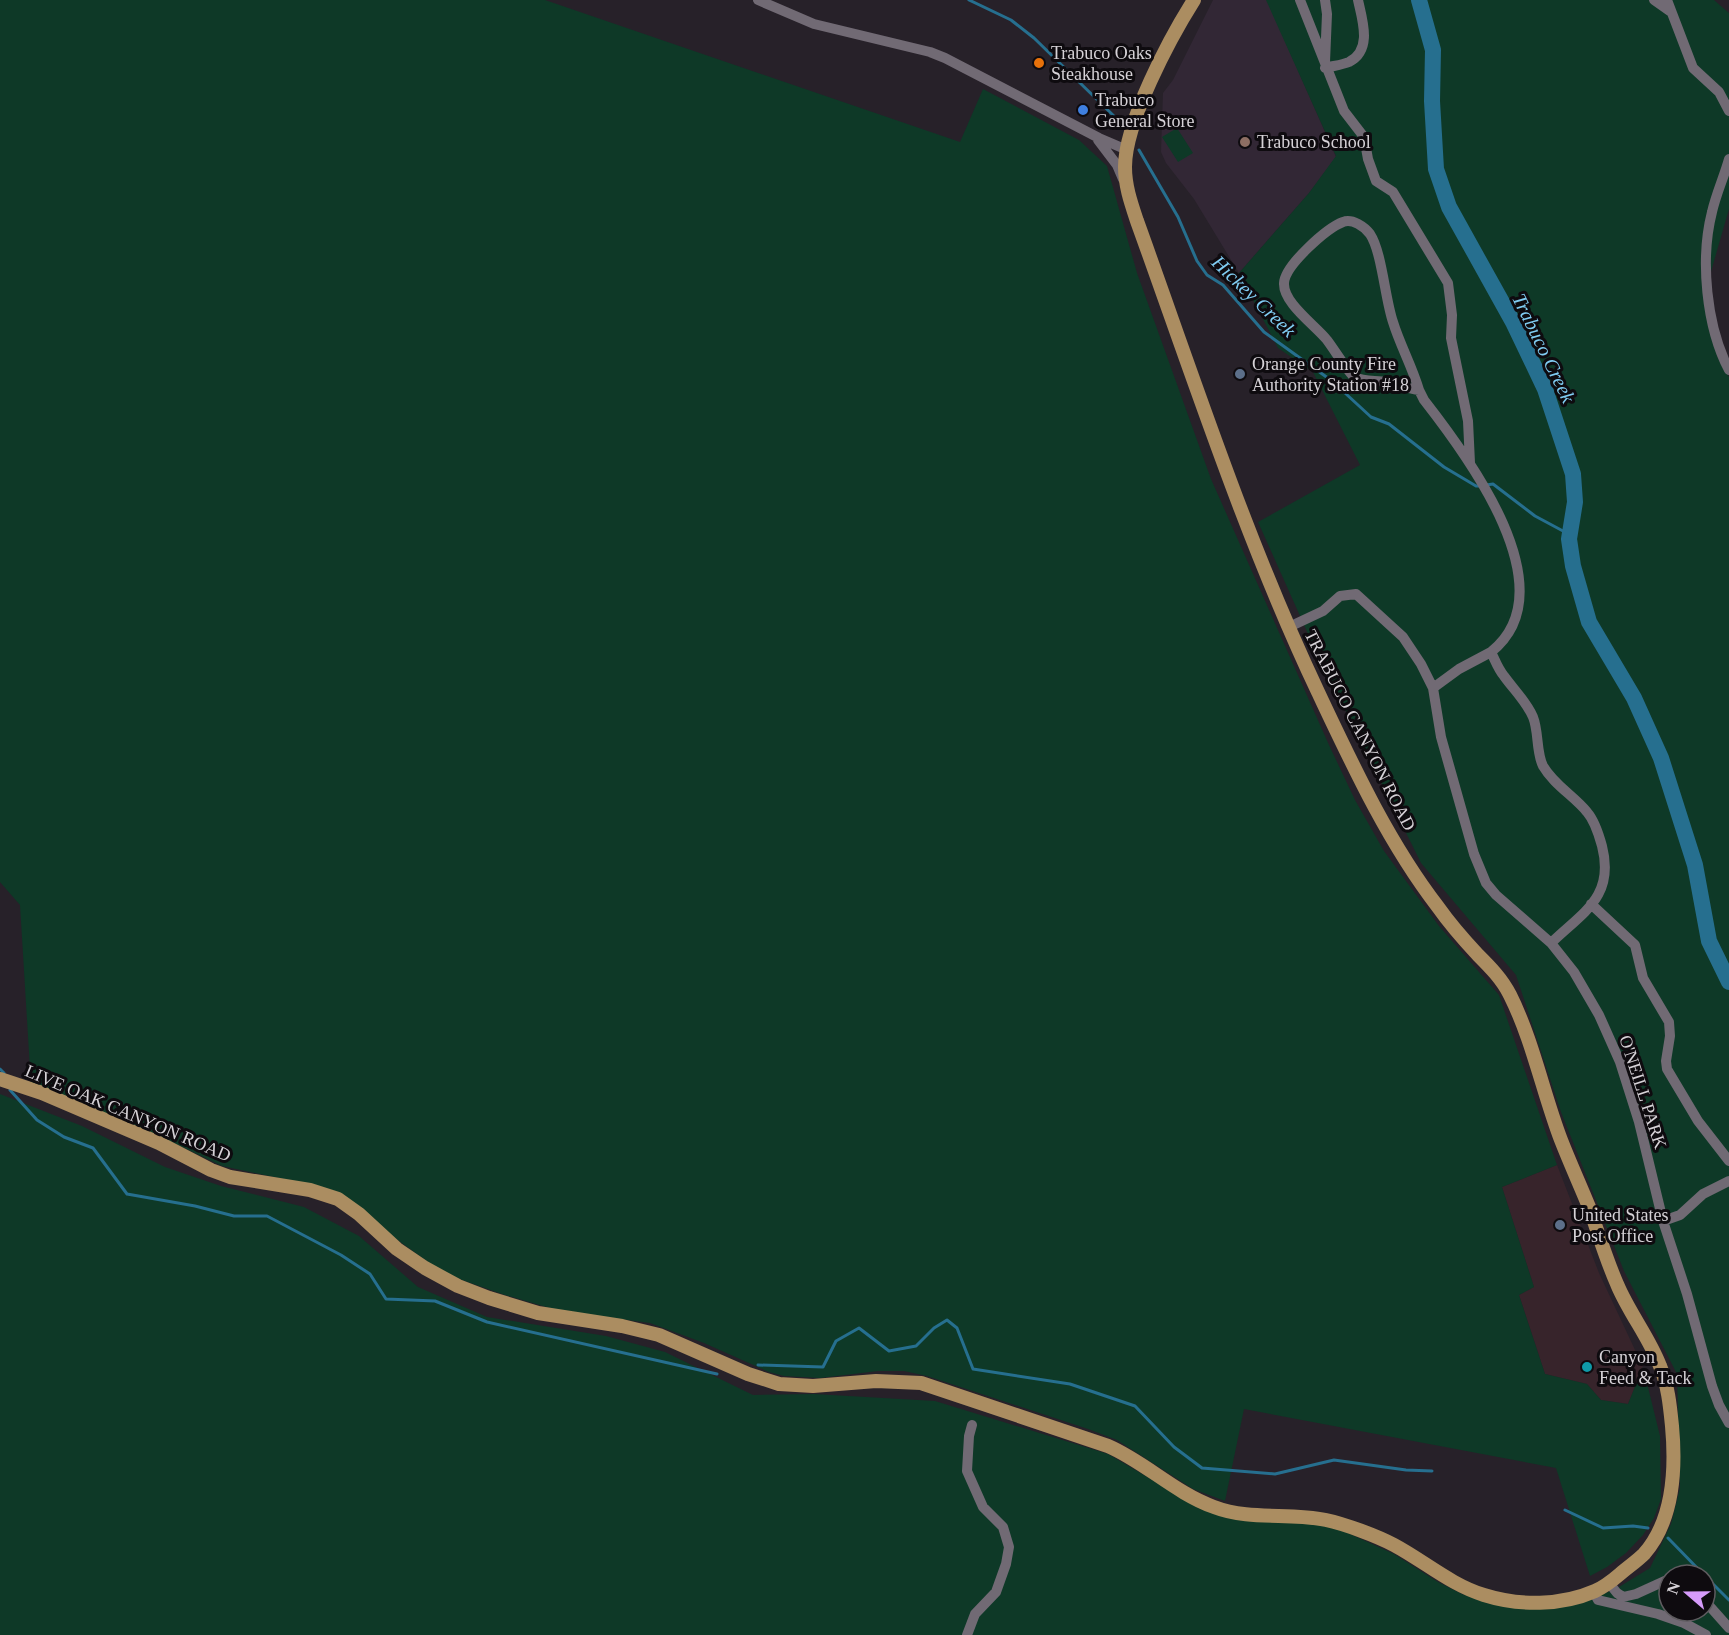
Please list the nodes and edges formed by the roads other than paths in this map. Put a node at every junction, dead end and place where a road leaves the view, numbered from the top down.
1 (758, 0) edge
2 (1194, 0) edge
3 (1300, 0) edge
4 (1325, 0) edge
5 (1358, 0) edge
6 (1654, 0) edge
7 (1667, 0) edge
8 (777, 4) edge
9 (1671, 12) junction
10 (1325, 68) junction
11 (1729, 111) edge
12 (1093, 135) junction
13 (1127, 150) junction
14 (1729, 159) edge
15 (1126, 185) junction
16 (1729, 370) edge
17 (1419, 390) junction
18 (1470, 463) junction
19 (1289, 627) junction
20 (1491, 652) junction
21 (1433, 688) junction
22 (1591, 904) junction
23 (1551, 943) junction
24 (0, 1080) edge
25 (1729, 1161) edge
26 (1729, 1181) edge
27 (1663, 1221) junction
28 (1729, 1423) edge
29 (972, 1425) dead end
30 (1613, 1580) junction
31 (1657, 1584) edge
32 (1594, 1592) junction
33 (1632, 1595) junction
34 (1630, 1608) junction
35 (1717, 1616) edge
36 (1729, 1628) edge
37 (967, 1635) edge
38 (1706, 1635) edge

1 - 8 street
2 - 13 main road, TRABUCO CANYON ROAD
3 - 10 street
4 - 10 street
5 - 10 street
6 - 9 street
7 - 9 street
8 - 12 street
9 - 11 street
10 - 18 street
12 - 13 street
12 - 15 street
13 - 15 main road, TRABUCO CANYON ROAD
14 - 16 street
15 - 19 main road, TRABUCO CANYON ROAD
17 - 17 street
17 - 18 street
18 - 20 street
19 - 21 street, O'NEILL PARK
19 - 30 main road, TRABUCO CANYON ROAD
20 - 21 street
20 - 22 street
21 - 23 street, O'NEILL PARK
22 - 23 street
22 - 25 street
23 - 27 street, O'NEILL PARK
24 - 32 main road, LIVE OAK CANYON ROAD
26 - 27 street
27 - 28 street, O'NEILL PARK
29 - 37 street
30 - 32 main road, LIVE OAK CANYON ROAD
30 - 33 street
31 - 33 street
32 - 34 street
33 - 34 street
34 - 38 street
35 - 36 street

